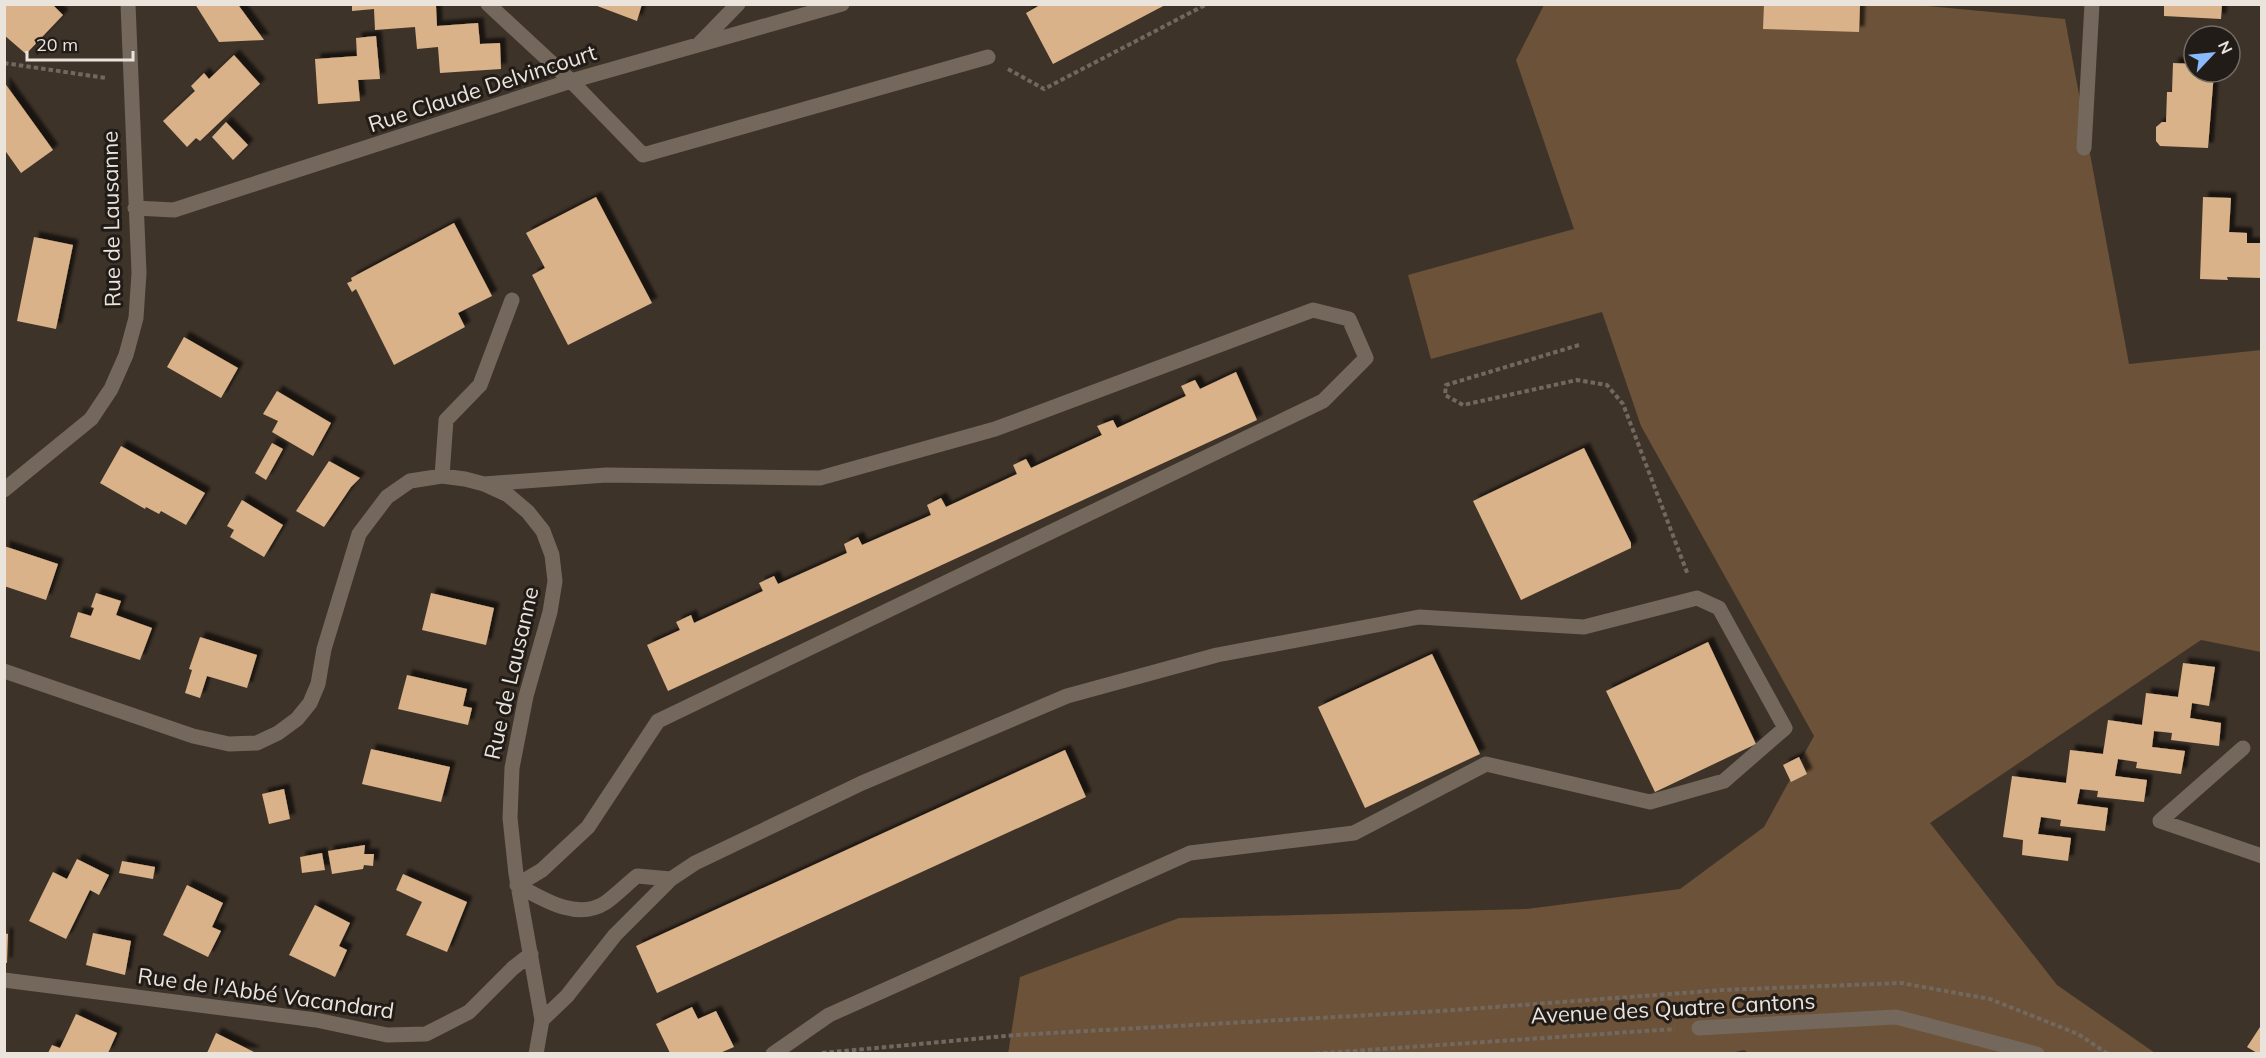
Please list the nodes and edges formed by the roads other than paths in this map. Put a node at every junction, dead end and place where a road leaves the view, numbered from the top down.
1 (128, 4) edge
2 (488, 4) edge
3 (738, 4) edge
4 (842, 4) edge
5 (2092, 4) edge
6 (699, 44) junction
7 (988, 57) road end
8 (571, 81) junction
9 (2084, 148) dead end
10 (135, 208) junction
11 (512, 300) dead end
12 (442, 476) junction
13 (484, 484) junction
14 (4, 490) edge
15 (4, 671) edge
16 (2243, 748) dead end
17 (2262, 856) edge
18 (671, 879) junction
19 (518, 885) junction
20 (531, 954) junction
21 (4, 980) edge
22 (542, 1020) junction
23 (1699, 1028) road end
24 (536, 1053) edge
25 (773, 1053) edge
26 (2037, 1053) edge

1 - 10 street, Rue de Lausanne
2 - 8 street
3 - 6 street
4 - 6 street, Rue Claude Delvincourt
5 - 9 street
6 - 8 street, Rue Claude Delvincourt
7 - 8 street
8 - 10 street, Rue Claude Delvincourt
10 - 14 street, Rue de Lausanne
11 - 12 street
12 - 13 street, Rue de Lausanne
12 - 15 street, Rue de Lausanne
13 - 19 street, Rue de Lausanne
13 - 19 street
16 - 17 street
18 - 19 street
18 - 22 street
18 - 25 street
19 - 20 street, Rue de Lausanne
20 - 21 street, Rue de l'Abbé Vacandard
20 - 22 street, Rue de Lausanne
22 - 24 street, Rue de Lausanne
23 - 26 street, Avenue des Quatre Cantons

